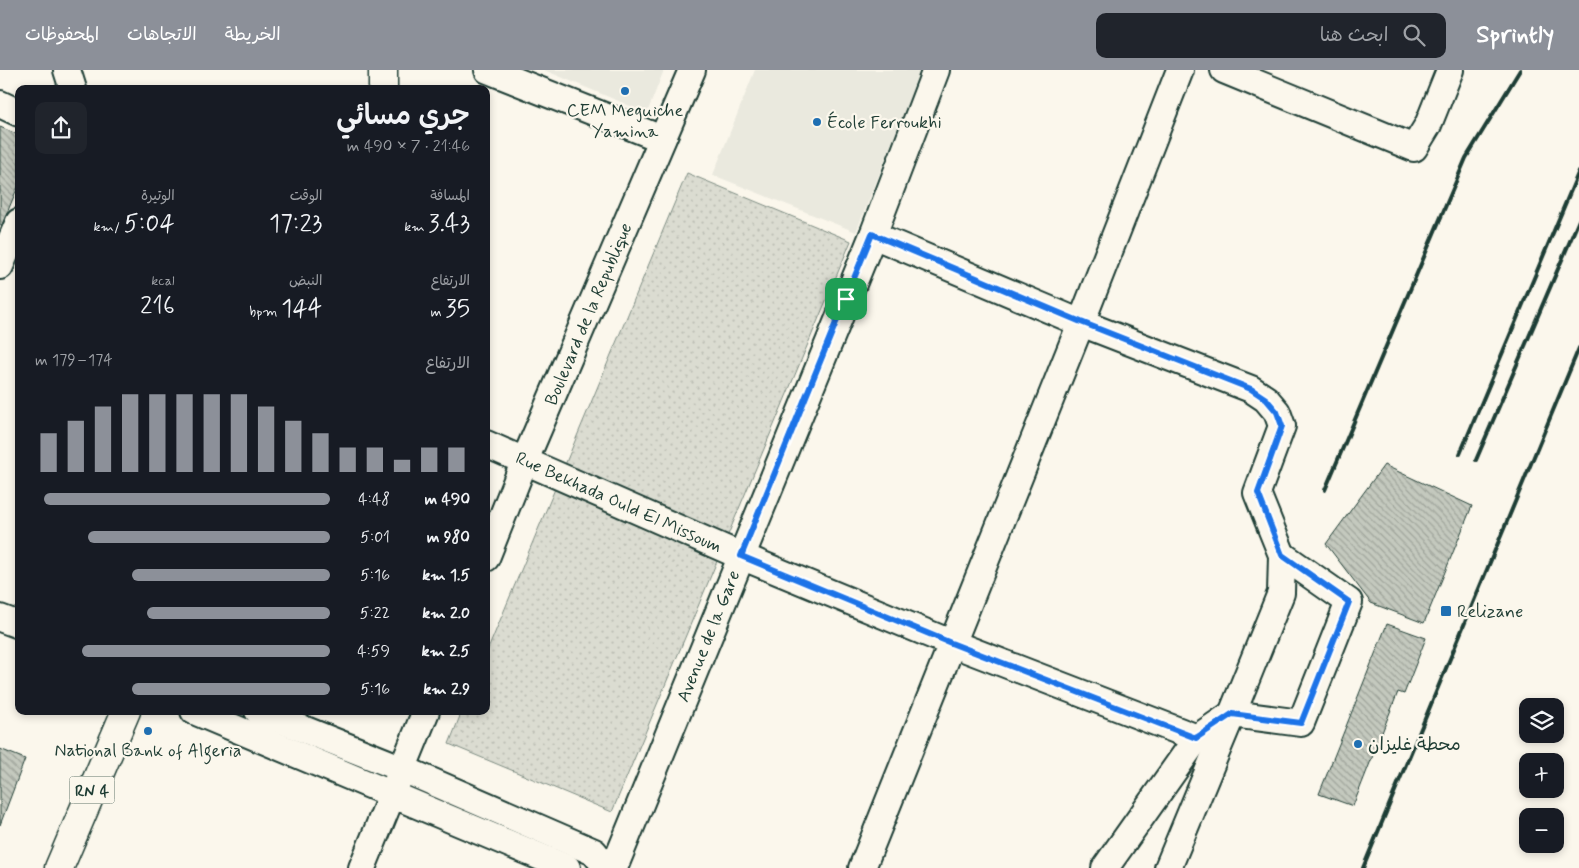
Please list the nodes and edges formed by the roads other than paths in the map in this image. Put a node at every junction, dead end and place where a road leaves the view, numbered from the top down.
1 (67, 70) edge
2 (383, 70) edge
3 (692, 70) edge
4 (936, 70) edge
5 (1180, 70) edge
6 (1224, 70) edge
7 (1450, 70) edge
8 (503, 73) edge
9 (72, 85) edge
10 (383, 85) edge
11 (0, 104) edge
12 (15, 111) edge
13 (662, 139) junction
14 (15, 233) edge
15 (872, 234) junction
16 (6, 257) edge
17 (1081, 322) junction
18 (490, 446) edge
19 (525, 460) junction
20 (490, 548) edge
21 (1282, 555) junction
22 (741, 556) junction
23 (0, 618) edge
24 (15, 624) edge
25 (951, 643) junction
26 (1232, 714) junction
27 (124, 715) edge
28 (203, 715) edge
29 (268, 715) edge
30 (424, 715) edge
31 (1196, 738) junction
32 (403, 769) junction
33 (391, 796) junction
34 (533, 862) edge
35 (59, 868) edge
36 (362, 868) edge
37 (567, 868) edge
38 (606, 868) edge
39 (614, 868) edge
40 (862, 868) edge
41 (1105, 868) edge
42 (1168, 868) edge

1 - 9 street
2 - 10 main road
3 - 13 street, Boulevard de la Republique
4 - 15 street, Avenue de la Gare
5 - 17 street
6 - 7 street
8 - 13 street
11 - 12 street
13 - 19 street, Boulevard de la Republique
14 - 16 street
15 - 17 street
15 - 22 street, Avenue de la Gare
17 - 21 street
17 - 25 street
18 - 19 street, Rue Bekhada Ould El Missoum
19 - 20 street, Boulevard de la Republique
19 - 22 street, Rue Bekhada Ould El Missoum
21 - 26 street
21 - 26 street
22 - 25 street, Rue Bekhada Ould El Missoum
22 - 39 street, Avenue de la Gare
23 - 24 street
25 - 31 street, Rue Bekhada Ould El Missoum
25 - 40 street
26 - 31 street
26 - 42 street
27 - 35 main road, RN 4
28 - 33 street
29 - 32 street
30 - 32 street
31 - 41 street
32 - 33 street
32 - 38 street
33 - 34 street
33 - 36 street
34 - 37 street

